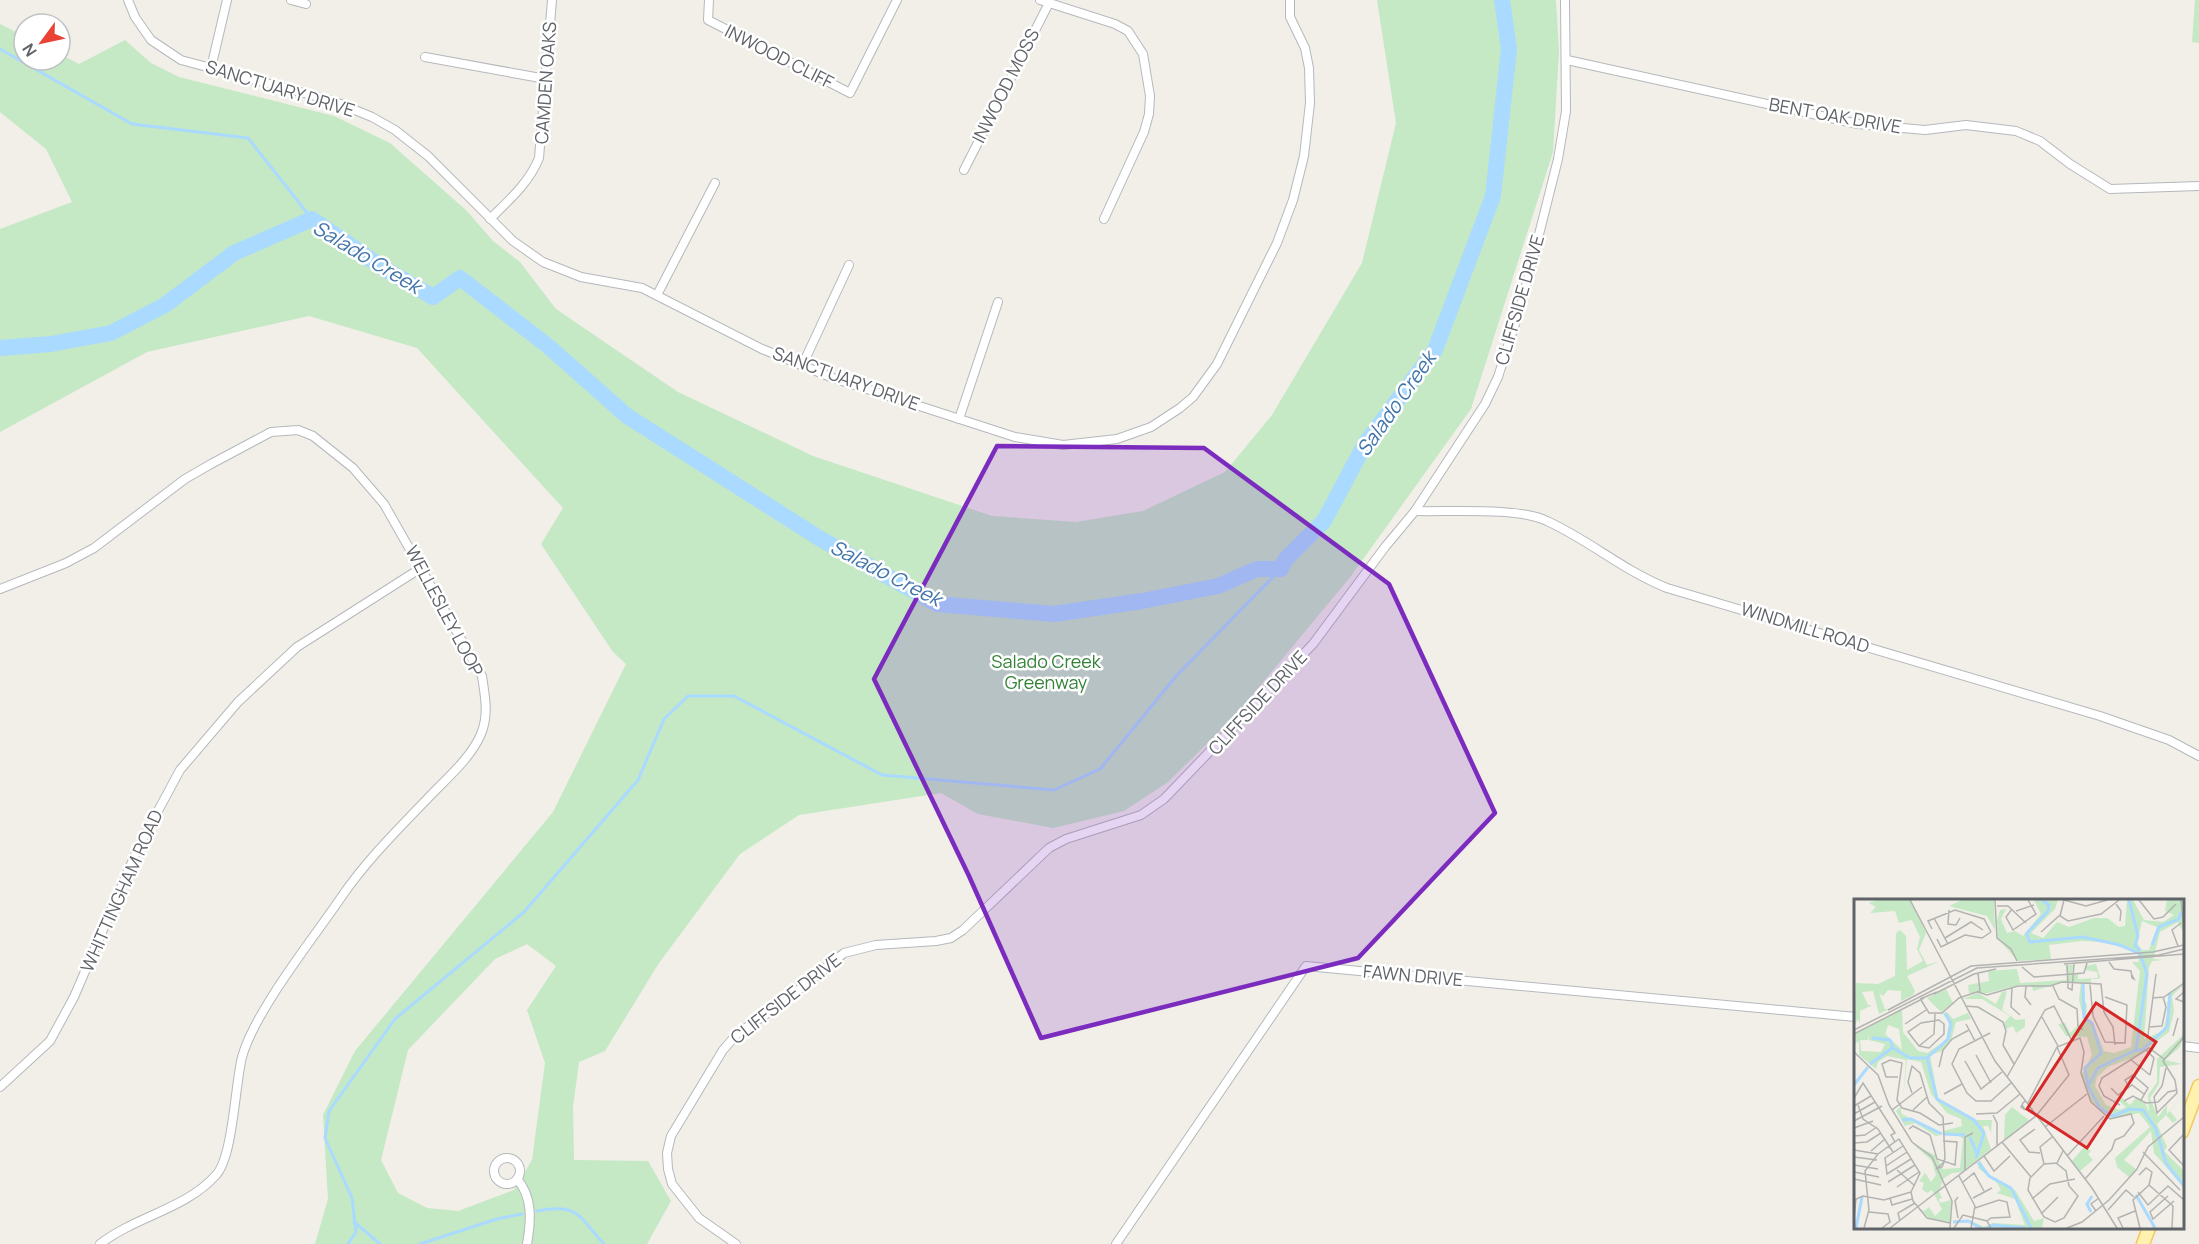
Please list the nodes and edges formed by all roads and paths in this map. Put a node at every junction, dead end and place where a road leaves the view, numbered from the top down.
1 (128, 0) edge
2 (227, 0) edge
3 (291, 0) edge
4 (552, 0) edge
5 (710, 0) edge
6 (897, 0) edge
7 (1040, 0) edge
8 (1290, 0) edge
9 (1565, 0) edge
10 (1049, 3) junction
11 (306, 4) dead end
12 (425, 57) dead end
13 (1567, 60) junction
14 (211, 68) junction
15 (546, 79) junction
16 (964, 170) dead end
17 (715, 183) dead end
18 (2199, 186) edge
19 (490, 219) junction
20 (1104, 219) dead end
21 (849, 265) dead end
22 (657, 295) junction
23 (998, 302) dead end
24 (802, 366) junction
25 (960, 419) junction
26 (1415, 511) junction
27 (422, 568) junction
28 (0, 589) edge
29 (2199, 756) edge
30 (1854, 1017) edge
31 (2184, 1046) edge
32 (2199, 1048) edge
33 (2199, 1086) edge
34 (0, 1087) edge
35 (2184, 1127) edge
36 (517, 1179) dead end
37 (2148, 1229) edge
38 (100, 1244) edge
39 (527, 1244) edge
40 (736, 1244) edge
41 (1116, 1244) edge
42 (2143, 1244) edge

1 - 14 street, SANCTUARY DRIVE
2 - 14 street
3 - 11 street
4 - 15 street, CAMDEN OAKS
5 - 6 street, INWOOD CLIFF
7 - 10 street
8 - 25 street, SANCTUARY DRIVE
9 - 13 street, CLIFFSIDE DRIVE
10 - 16 street, INWOOD MOSS
10 - 20 street
12 - 15 street
13 - 18 street, BENT OAK DRIVE
13 - 26 street, CLIFFSIDE DRIVE
14 - 19 street, SANCTUARY DRIVE
15 - 19 street, CAMDEN OAKS
17 - 22 street
19 - 22 street, SANCTUARY DRIVE
21 - 24 street
22 - 24 street, SANCTUARY DRIVE
23 - 25 street
24 - 25 street, SANCTUARY DRIVE
26 - 29 street, WINDMILL ROAD
26 - 40 street, CLIFFSIDE DRIVE
27 - 28 street, WELLESLEY LOOP
27 - 34 street, WHITTINGHAM ROAD
27 - 38 street, WELLESLEY LOOP
30 - 41 street, FAWN DRIVE
31 - 32 street
33 - 35 main road
36 - 39 street
37 - 42 main road

